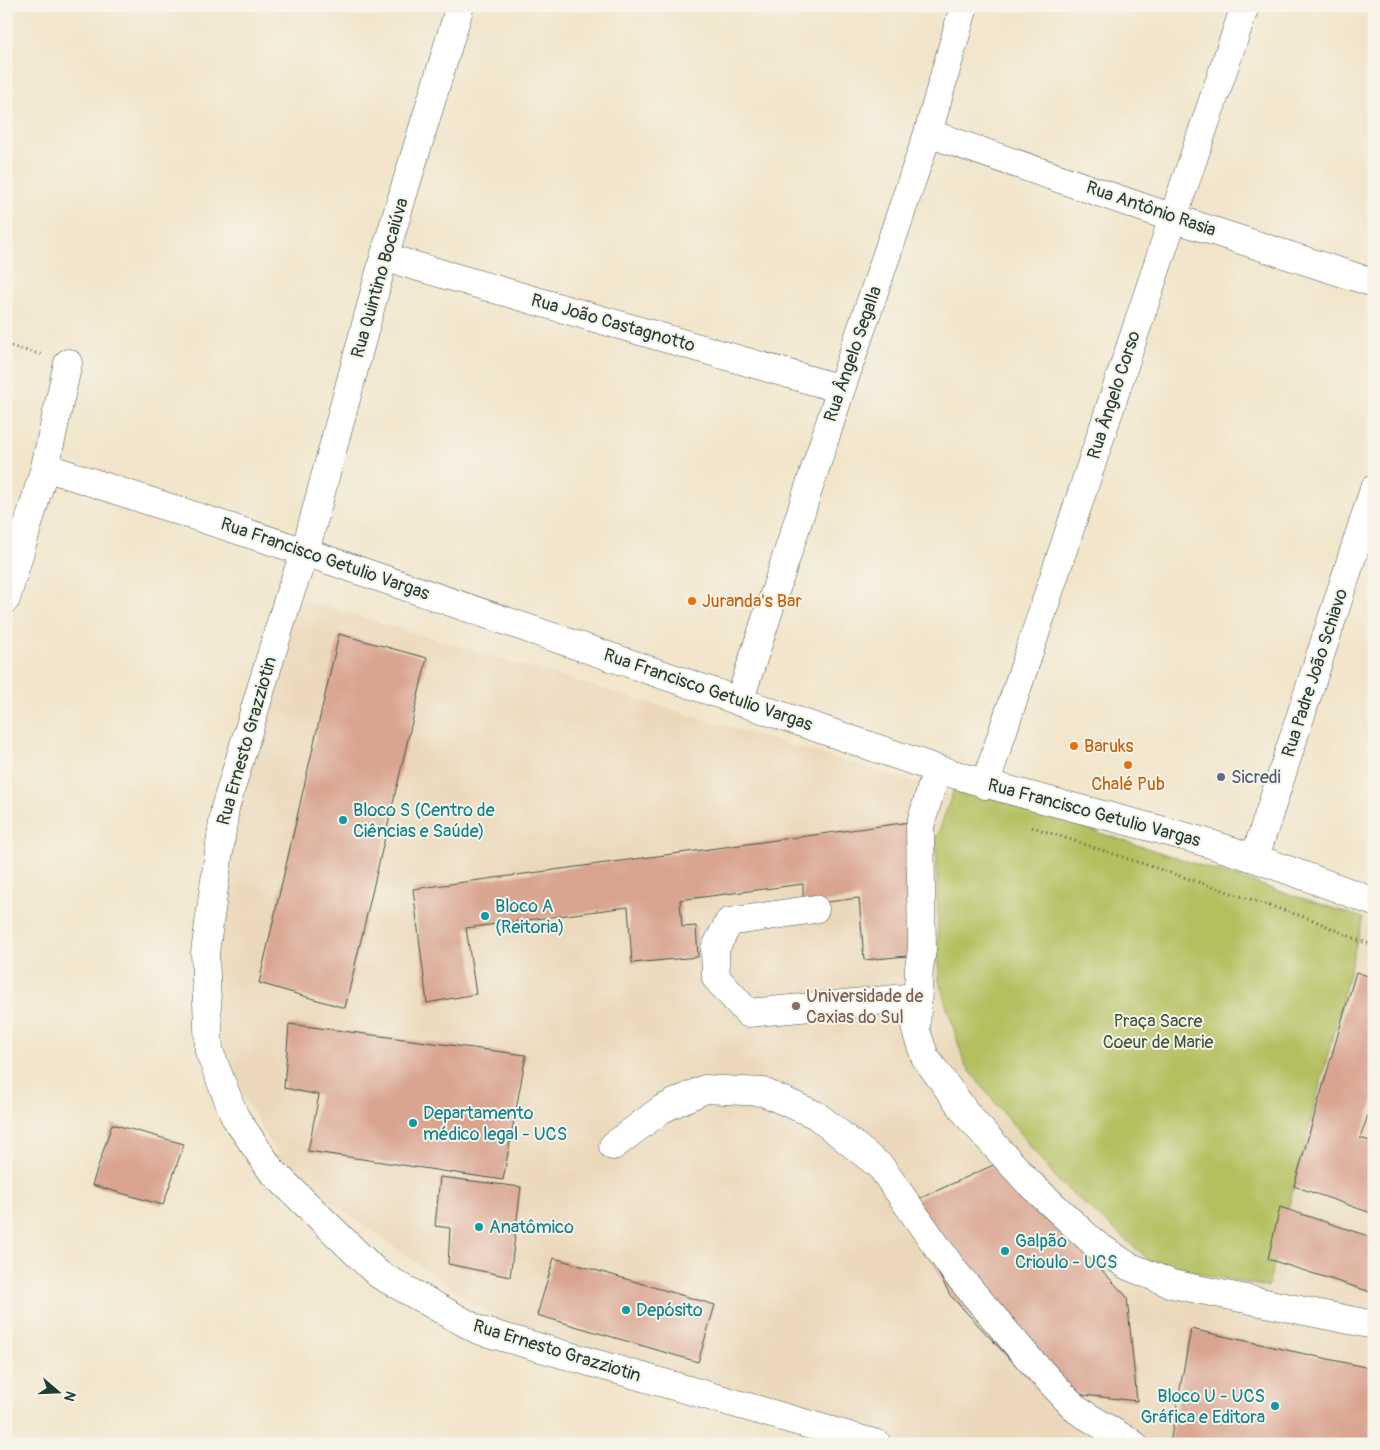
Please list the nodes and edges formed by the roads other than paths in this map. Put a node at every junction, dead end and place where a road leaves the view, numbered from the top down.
1 (460, 6) edge
2 (964, 6) edge
3 (1245, 6) edge
4 (928, 133) junction
5 (1173, 218) junction
6 (384, 257) junction
7 (1374, 283) edge
8 (68, 363) road end
9 (841, 389) junction
10 (45, 467) junction
11 (1374, 489) edge
12 (305, 552) junction
13 (6, 598) edge
14 (739, 702) junction
15 (937, 769) junction
16 (985, 784) junction
17 (1256, 858) junction
18 (1374, 902) edge
19 (815, 909) dead end
20 (917, 997) junction
21 (613, 1146) dead end
22 (1374, 1325) edge
23 (877, 1444) edge
24 (1133, 1444) edge

1 - 6 street, Rua Quintino Bocaiúva
2 - 4 street, Rua Ângelo Segalla
3 - 5 street, Rua Ângelo Corso
4 - 5 street, Rua Antônio Rasia
4 - 9 street, Rua Ângelo Segalla
5 - 7 street, Rua Antônio Rasia
5 - 16 street, Rua Ângelo Corso
6 - 9 street, Rua João Castagnotto
6 - 12 street, Rua Quintino Bocaiúva
8 - 10 street
9 - 14 street, Rua Ângelo Segalla
10 - 12 street, Rua Francisco Getulio Vargas
10 - 13 street
11 - 17 street, Rua Padre João Schiavo
12 - 14 street, Rua Francisco Getulio Vargas
12 - 23 street, Rua Ernesto Grazziotin
14 - 15 street, Rua Francisco Getulio Vargas
15 - 16 street, Rua Francisco Getulio Vargas
15 - 20 street
16 - 17 street, Rua Francisco Getulio Vargas
17 - 18 street, Rua Francisco Getulio Vargas
19 - 20 street
20 - 22 street
21 - 24 street

